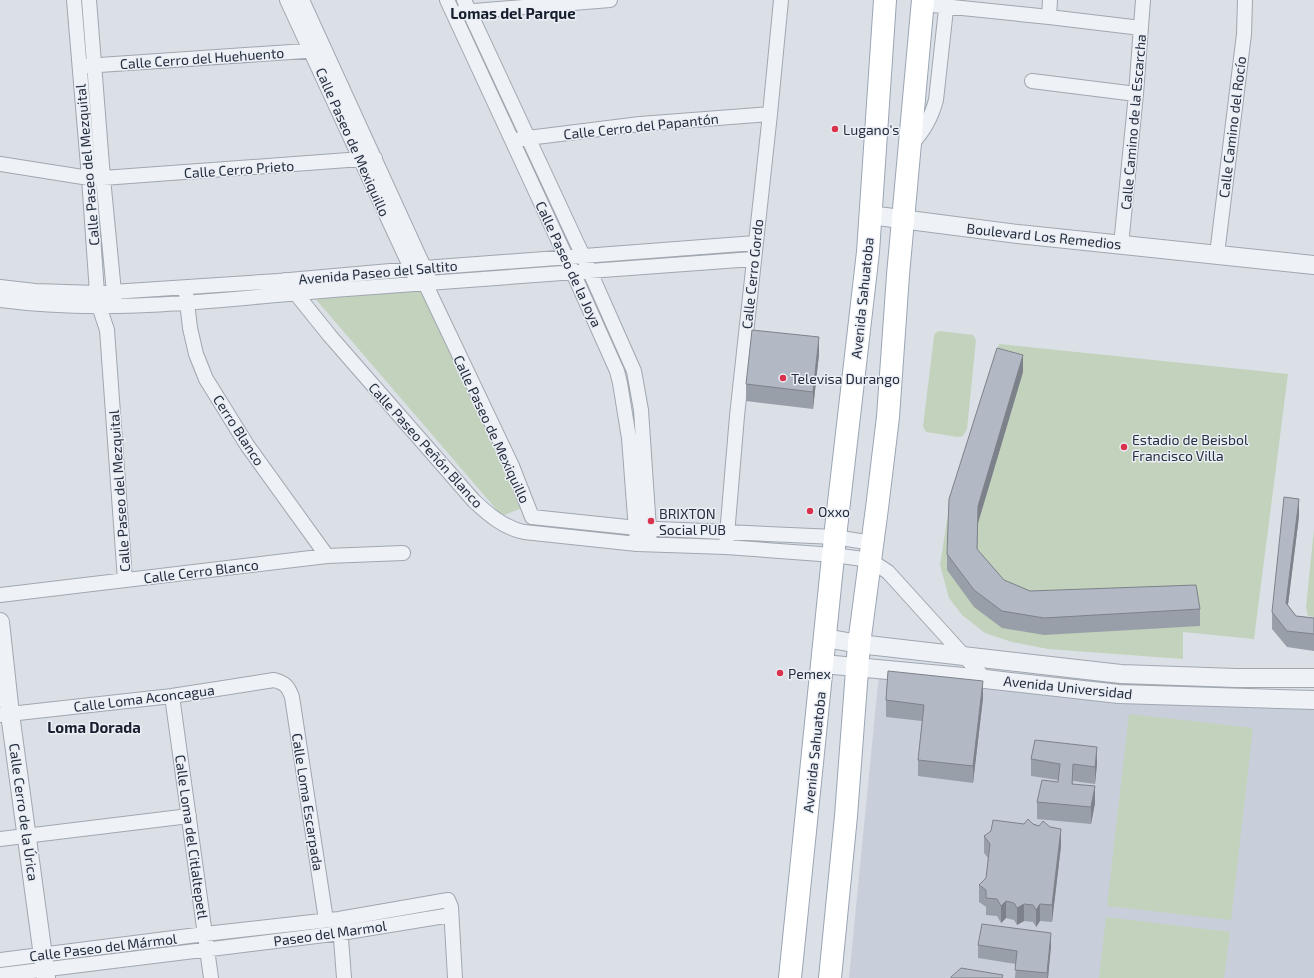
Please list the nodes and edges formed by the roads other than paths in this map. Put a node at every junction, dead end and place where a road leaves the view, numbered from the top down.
1 (74, 0) edge
2 (89, 0) edge
3 (287, 0) edge
4 (302, 0) edge
5 (447, 0) edge
6 (610, 0) edge
7 (781, 0) edge
8 (885, 0) edge
9 (1050, 0) edge
10 (1144, 0) edge
11 (1245, 0) edge
12 (921, 1) edge
13 (947, 3) edge
14 (467, 5) edge
15 (454, 13) junction
16 (1050, 17) junction
17 (1141, 28) junction
18 (318, 50) junction
19 (95, 65) junction
20 (79, 66) junction
21 (1032, 81) dead end
22 (1136, 94) junction
23 (770, 114) junction
24 (529, 138) junction
25 (512, 140) junction
26 (910, 146) junction
27 (375, 158) junction
28 (360, 160) junction
29 (0, 164) edge
30 (89, 178) junction
31 (103, 178) junction
32 (870, 215) junction
33 (904, 220) junction
34 (755, 244) junction
35 (1121, 245) junction
36 (868, 252) junction
37 (1217, 254) junction
38 (584, 256) junction
39 (566, 258) junction
40 (754, 259) junction
41 (1314, 265) edge
42 (418, 269) junction
43 (590, 271) junction
44 (573, 273) junction
45 (898, 275) junction
46 (285, 280) junction
47 (425, 283) junction
48 (0, 287) edge
49 (185, 288) junction
50 (294, 293) junction
51 (114, 299) junction
52 (0, 300) edge
53 (98, 300) junction
54 (186, 302) junction
55 (107, 330) junction
56 (532, 517) junction
57 (643, 529) junction
58 (728, 531) junction
59 (524, 532) junction
60 (644, 544) junction
61 (834, 546) junction
62 (726, 547) junction
63 (871, 551) junction
64 (403, 553) dead end
65 (327, 556) junction
66 (126, 580) junction
67 (0, 595) edge
68 (0, 622) edge
69 (825, 638) junction
70 (859, 644) junction
71 (966, 657) junction
72 (823, 664) junction
73 (857, 668) junction
74 (1121, 674) junction
75 (1314, 678) edge
76 (986, 679) junction
77 (286, 685) joint
78 (1119, 694) junction
79 (172, 696) junction
80 (1314, 700) edge
81 (5, 714) edge
82 (189, 816) junction
83 (27, 835) junction
84 (0, 839) edge
85 (451, 915) junction
86 (332, 919) junction
87 (341, 933) junction
88 (205, 934) junction
89 (208, 949) junction
90 (0, 960) edge
91 (45, 967) edge
92 (0, 975) edge
93 (211, 978) edge
94 (344, 978) edge
95 (455, 978) edge
96 (790, 978) edge
97 (830, 978) edge

1 - 20 street, Calle Paseo del Mezquital
2 - 19 street, Calle Paseo del Mezquital
3 - 18 street, Calle Paseo de Mexiquillo
4 - 18 street, Calle Paseo de Mexiquillo
5 - 15 street, Calle Paseo de la Joya
6 - 14 street
7 - 23 street, Calle Cerro Gordo
8 - 32 main road, Avenida Sahuatoba
9 - 16 street
10 - 17 street, Calle Camino de la Escarcha
11 - 37 street, Calle Camino del Rocío
12 - 13 street
12 - 26 main road
13 - 16 street
13 - 26 street
14 - 15 street
14 - 24 street, Calle Paseo de la Joya
15 - 25 street, Calle Paseo de la Joya
16 - 17 street
17 - 22 street, Calle Camino de la Escarcha
18 - 19 street, Calle Cerro del Huehuento
18 - 27 street, Calle Paseo de Mexiquillo
18 - 28 street, Calle Paseo de Mexiquillo
19 - 20 street, Calle Cerro del Huehuento
19 - 31 street, Calle Paseo del Mezquital
20 - 30 street, Calle Paseo del Mezquital
21 - 22 street
22 - 35 street, Calle Camino de la Escarcha
23 - 24 street, Calle Cerro del Papantón
23 - 34 street, Calle Cerro Gordo
24 - 25 street, Calle Cerro del Papantón
24 - 38 street, Calle Paseo de la Joya
25 - 39 street, Calle Paseo de la Joya
26 - 33 main road
27 - 28 street, Calle Cerro Prieto
27 - 42 street, Calle Paseo de Mexiquillo
28 - 31 street, Calle Cerro Prieto
28 - 42 street, Calle Paseo de Mexiquillo
29 - 30 street, Calle Cerro Prieto
30 - 31 street, Calle Cerro Prieto
30 - 53 street, Calle Paseo del Mezquital
31 - 51 street, Calle Paseo del Mezquital
32 - 33 street, Boulevard Los Remedios
32 - 36 main road, Avenida Sahuatoba
33 - 35 street, Boulevard Los Remedios
33 - 45 main road
34 - 38 street, Avenida Paseo del Saltito
34 - 40 street, Calle Cerro Gordo
35 - 37 street, Boulevard Los Remedios
36 - 45 main road
36 - 61 main road, Avenida Sahuatoba
37 - 41 street, Boulevard Los Remedios
38 - 39 street, Avenida Paseo del Saltito
38 - 43 street, Calle Paseo de la Joya
39 - 42 street, Avenida Paseo del Saltito
39 - 44 street, Calle Paseo de la Joya
40 - 43 street, Avenida Paseo del Saltito
40 - 58 street, Calle Cerro Gordo
42 - 46 street, Avenida Paseo del Saltito
42 - 47 street, Calle Paseo de Mexiquillo
43 - 44 street, Avenida Paseo del Saltito
43 - 57 street, Calle Paseo de la Joya
44 - 47 street, Avenida Paseo del Saltito
44 - 57 street, Calle Paseo de la Joya
45 - 63 main road
46 - 49 street, Avenida Paseo del Saltito
46 - 50 street, Calle Paseo Peñón Blanco
47 - 50 street, Avenida Paseo del Saltito
47 - 56 street, Calle Paseo de Mexiquillo
48 - 53 street, Avenida Paseo del Saltito
49 - 51 street, Avenida Paseo del Saltito
49 - 54 street, Cerro Blanco
50 - 54 street, Avenida Paseo del Saltito
50 - 59 street, Calle Paseo Peñón Blanco
51 - 53 street, Avenida Paseo del Saltito
51 - 54 street, Avenida Paseo del Saltito
51 - 55 street, Calle Paseo del Mezquital
52 - 53 street, Avenida Paseo del Saltito
53 - 55 street, Calle Paseo del Mezquital
54 - 65 street, Cerro Blanco
55 - 66 street, Calle Paseo del Mezquital
56 - 57 street
56 - 59 street, Calle Paseo de Mexiquillo
57 - 58 street
57 - 60 street, Calle Paseo de la Joya
58 - 61 street
58 - 62 street, Calle Cerro Gordo
59 - 60 street, Calle Paseo Peñón Blanco
60 - 62 street, Calle Paseo Peñón Blanco
61 - 62 street, Calle Paseo Peñón Blanco
61 - 63 street
61 - 69 main road, Avenida Sahuatoba
63 - 70 main road
63 - 71 street
64 - 65 street, Calle Cerro Blanco
65 - 66 street, Calle Cerro Blanco
66 - 67 street, Calle Cerro Blanco
68 - 81 street, Calle Cerro de la Úrica
69 - 70 street, Avenida Universidad
69 - 72 main road, Avenida Sahuatoba
70 - 71 street, Avenida Universidad
70 - 73 main road
71 - 74 street, Avenida Universidad
71 - 76 street
72 - 73 street, Avenida Universidad
72 - 96 main road, Avenida Sahuatoba
73 - 76 street, Avenida Universidad
73 - 97 main road
74 - 75 street, Avenida Universidad
74 - 78 street
76 - 78 street, Avenida Universidad
77 - 79 street, Calle Loma Aconcagua
77 - 86 street, Calle Loma Escarpada
78 - 80 street, Avenida Universidad
79 - 81 street, Calle Loma Aconcagua
79 - 82 street, Calle Loma del Citlaltepetl
81 - 83 street, Calle Cerro de la Úrica
82 - 83 street
82 - 88 street, Calle Loma del Citlaltepetl
83 - 84 street
83 - 91 street, Calle Cerro de la Úrica
85 - 86 street, Paseo del Marmol
85 - 87 street, Paseo del Marmol
85 - 95 street
86 - 87 street, Calle Loma Escarpada
86 - 88 street, Paseo del Marmol
87 - 89 street, Paseo del Marmol
87 - 94 street, Calle Loma Escarpada
88 - 89 street, Calle Loma del Citlaltepetl
88 - 91 street, Calle Paseo del Mármol
89 - 91 street, Calle Paseo del Mármol
89 - 93 street, Calle Loma del Citlaltepetl
90 - 91 street, Calle Paseo del Mármol
91 - 92 street, Calle Paseo del Mármol

